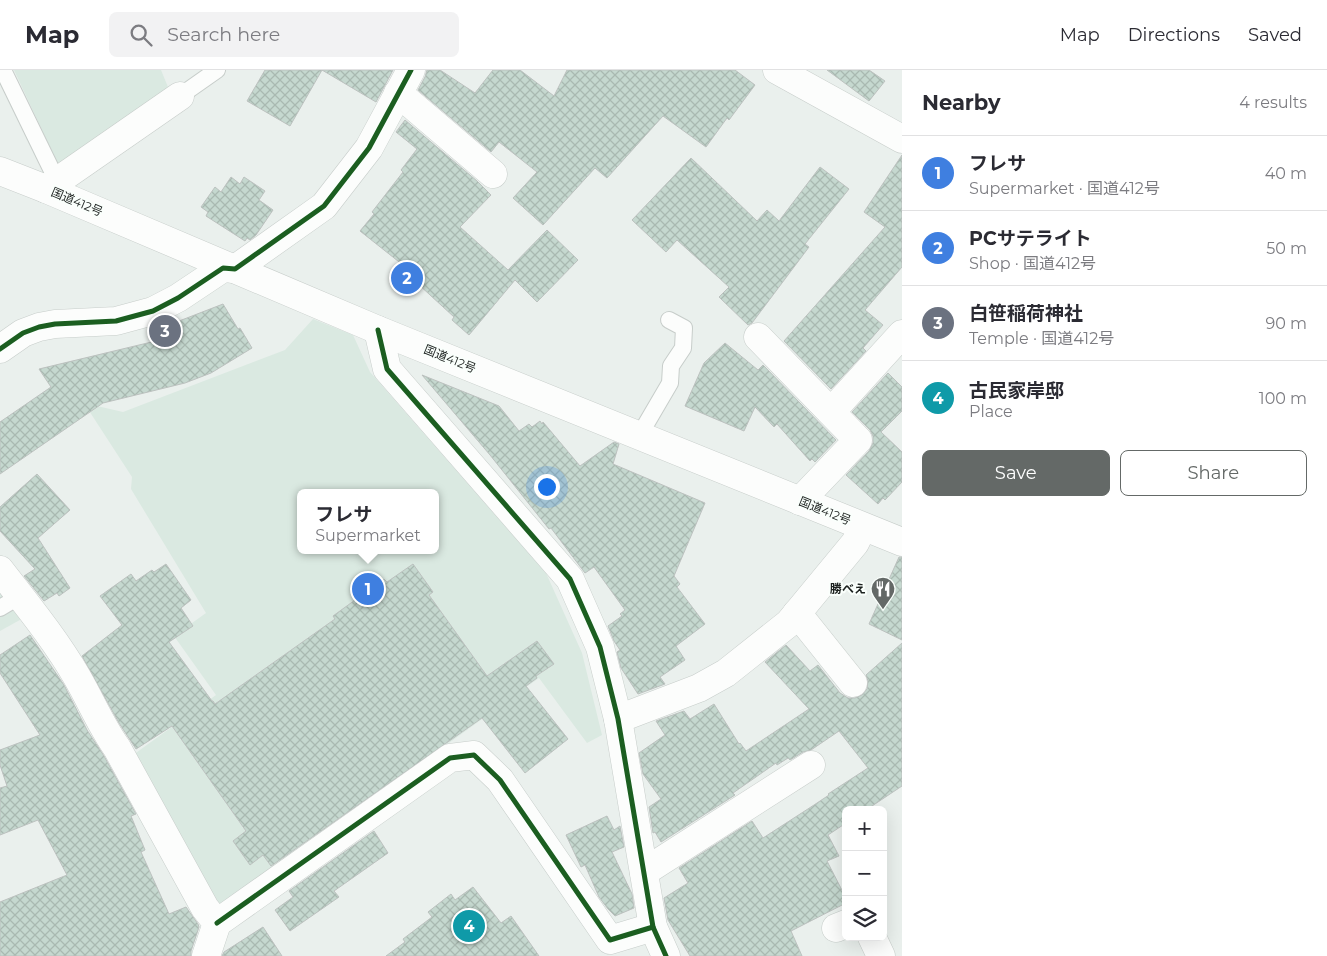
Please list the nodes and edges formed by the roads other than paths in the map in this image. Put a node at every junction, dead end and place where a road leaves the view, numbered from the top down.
1 (3, 70) edge
2 (217, 70) edge
3 (777, 70) edge
4 (404, 82) edge
5 (180, 96) joint
6 (902, 139) edge
7 (0, 170) edge
8 (493, 174) dead end
9 (52, 185) junction
10 (235, 269) junction
11 (669, 320) dead end
12 (378, 330) junction
13 (758, 337) dead end
14 (901, 337) edge
15 (0, 348) edge
16 (831, 412) junction
17 (639, 436) junction
18 (800, 501) junction
19 (864, 527) junction
20 (902, 542) edge
21 (0, 570) edge
22 (10, 602) edge
23 (797, 613) junction
24 (853, 683) dead end
25 (618, 719) junction
26 (811, 765) dead end
27 (644, 872) junction
28 (217, 924) junction
29 (653, 927) junction
30 (874, 941) edge
31 (206, 956) edge
32 (666, 956) edge
33 (881, 956) edge

1 - 9 lane
2 - 5 lane
3 - 6 main road
4 - 8 main road
4 - 10 main road
5 - 9 main road
7 - 9 main road, 国道412号
9 - 10 main road, 国道412号
10 - 12 main road, 国道412号
10 - 15 main road
11 - 17 lane
12 - 17 main road, 国道412号
12 - 25 main road
13 - 16 main road
14 - 16 main road
16 - 18 main road
17 - 18 main road, 国道412号
18 - 19 main road, 国道412号
19 - 20 main road, 国道412号
19 - 23 main road
21 - 22 main road
22 - 28 main road
23 - 24 main road
23 - 25 main road
25 - 27 main road
26 - 27 main road
27 - 29 main road
28 - 29 main road
28 - 31 main road
29 - 32 main road
30 - 33 main road

